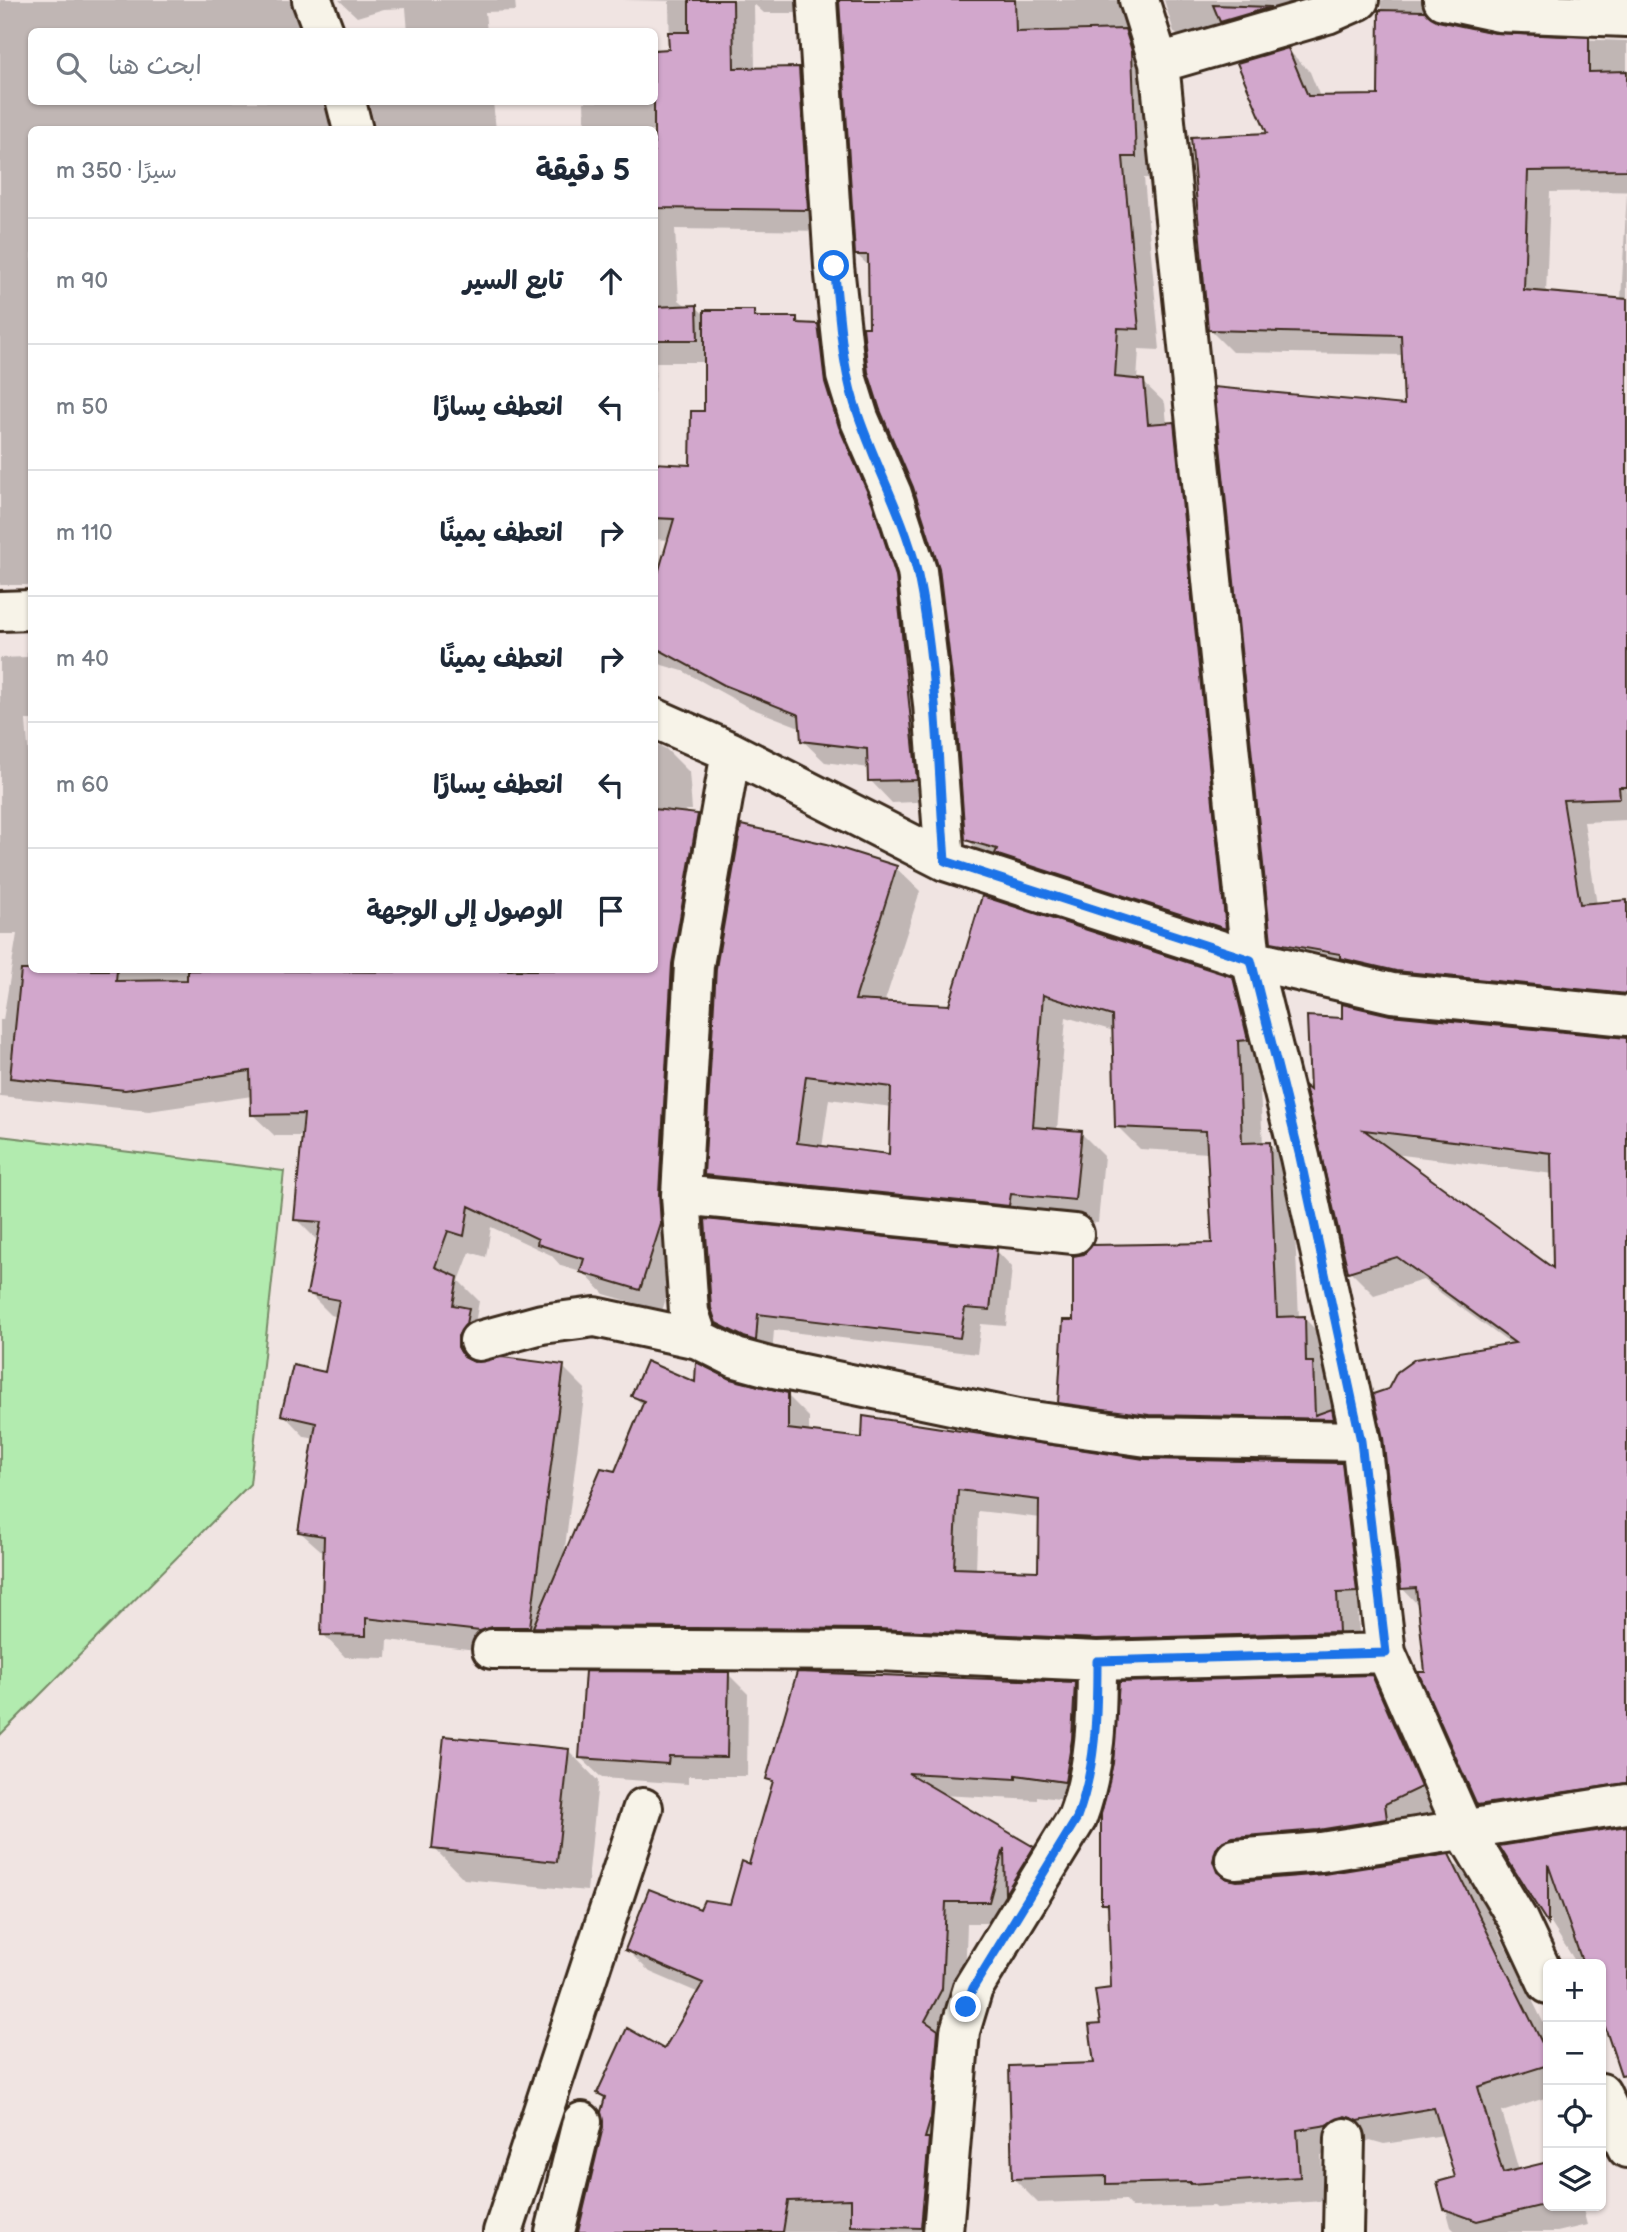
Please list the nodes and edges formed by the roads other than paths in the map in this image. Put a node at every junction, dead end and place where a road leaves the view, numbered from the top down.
1 (312, 0) edge
2 (817, 0) edge
3 (1139, 0) edge
4 (1359, 0) edge
5 (1443, 0) edge
6 (1627, 17) edge
7 (322, 28) edge
8 (1159, 63) junction
9 (347, 105) edge
10 (352, 126) edge
11 (28, 610) edge
12 (0, 611) edge
13 (658, 720) edge
14 (731, 752) junction
15 (945, 861) junction
16 (1251, 960) junction
17 (1627, 1016) edge
18 (681, 1195) junction
19 (1074, 1234) dead end
20 (698, 1339) junction
21 (479, 1341) dead end
22 (1361, 1441) junction
23 (492, 1648) dead end
24 (1386, 1653) junction
25 (1097, 1661) junction
26 (1627, 1804) edge
27 (643, 1808) dead end
28 (1464, 1830) junction
29 (1235, 1859) dead end
30 (1543, 1973) edge
31 (1606, 2104) edge
32 (582, 2122) dead end
33 (1345, 2138) dead end
34 (1627, 2148) edge
35 (503, 2232) edge
36 (555, 2232) edge
37 (943, 2232) edge
38 (1343, 2232) edge

1 - 7 street
2 - 15 street
3 - 8 street
4 - 8 street
5 - 6 street
8 - 16 street
9 - 10 street
11 - 12 street
13 - 14 street
14 - 15 street
14 - 18 street
15 - 16 street
16 - 17 street
16 - 22 street
18 - 19 street
18 - 20 street
20 - 21 street
20 - 22 street
22 - 24 street
23 - 25 street
24 - 25 street
24 - 28 street
25 - 37 street
26 - 28 street
27 - 35 street
28 - 29 street
28 - 30 street
31 - 34 street
32 - 36 street
33 - 38 street

